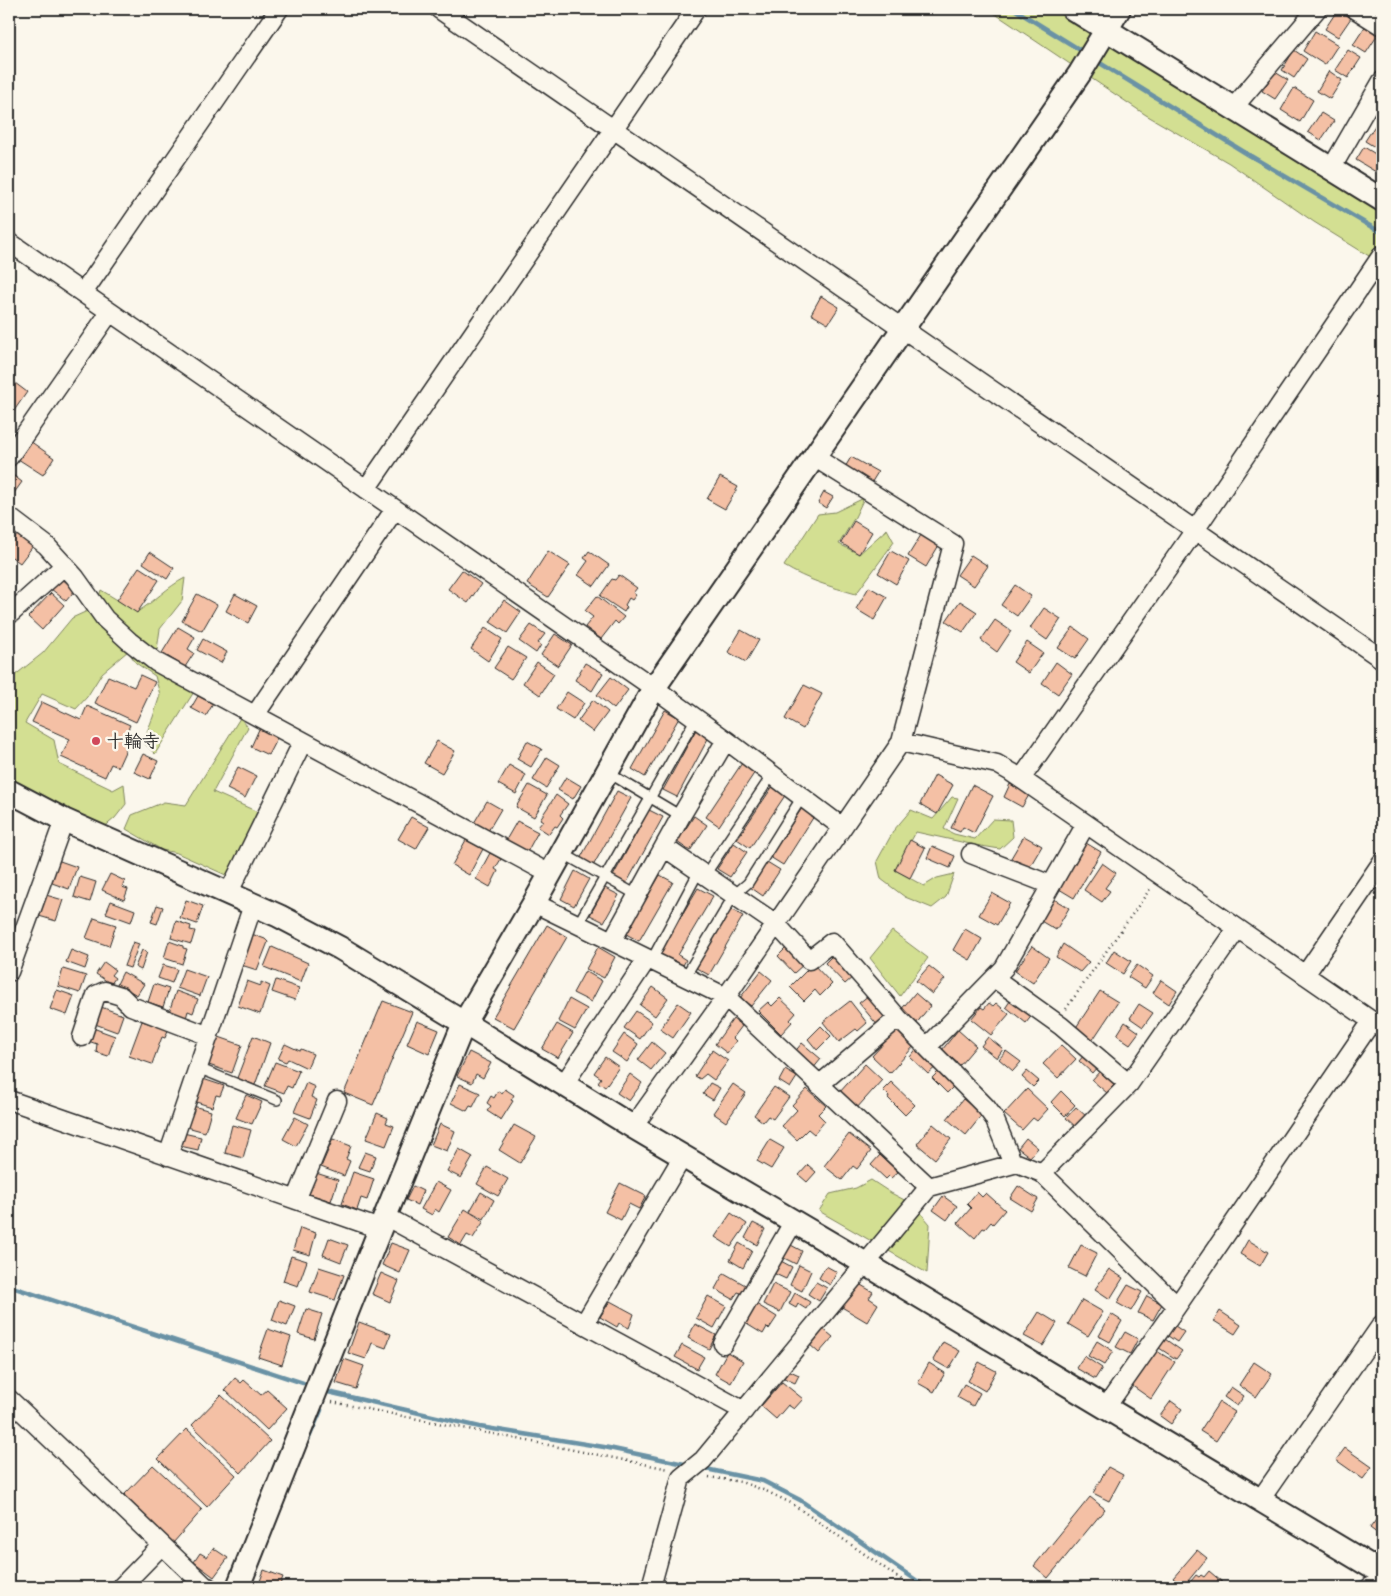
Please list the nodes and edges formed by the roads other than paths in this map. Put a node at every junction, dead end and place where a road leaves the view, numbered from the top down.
1 (279, 9) edge
2 (440, 9) edge
3 (696, 9) edge
4 (1073, 9) edge
5 (1119, 9) edge
6 (1317, 9) edge
7 (1355, 9) edge
8 (1382, 26) edge
9 (1106, 30) junction
10 (1382, 81) edge
11 (1233, 108) junction
12 (613, 128) junction
13 (1331, 169) junction
14 (1382, 200) edge
15 (9, 242) edge
16 (1382, 254) edge
17 (83, 293) junction
18 (110, 312) junction
19 (903, 329) junction
20 (9, 457) edge
21 (814, 457) junction
22 (366, 489) junction
23 (395, 509) junction
24 (9, 516) edge
25 (1195, 530) junction
26 (65, 566) junction
27 (9, 615) edge
28 (1382, 659) edge
29 (654, 688) junction
30 (255, 716) junction
31 (696, 718) junction
32 (726, 740) junction
33 (303, 742) junction
34 (901, 742) junction
35 (607, 772) junction
36 (772, 775) junction
37 (1021, 779) junction
38 (9, 792) edge
39 (802, 797) junction
40 (650, 798) junction
41 (681, 816) junction
42 (64, 820) junction
43 (1086, 824) junction
44 (842, 827) junction
45 (664, 847) junction
46 (562, 853) junction
47 (971, 854) dead end
48 (1382, 862) edge
49 (699, 872) junction
50 (550, 874) junction
51 (604, 877) junction
52 (1051, 885) junction
53 (228, 894) junction
54 (637, 895) junction
55 (734, 895) junction
56 (534, 902) junction
57 (253, 905) junction
58 (578, 924) junction
59 (776, 924) junction
60 (1237, 929) junction
61 (612, 941) junction
62 (649, 960) junction
63 (9, 972) edge
64 (1304, 975) junction
65 (684, 977) junction
66 (994, 978) junction
67 (726, 997) junction
68 (898, 1018) junction
69 (464, 1023) junction
70 (1377, 1025) edge
71 (209, 1036) junction
72 (82, 1037) dead end
73 (927, 1047) junction
74 (198, 1068) junction
75 (564, 1084) junction
76 (1129, 1084) junction
77 (819, 1085) junction
78 (9, 1100) edge
79 (277, 1100) dead end
80 (337, 1101) dead end
81 (634, 1127) junction
82 (168, 1156) junction
83 (682, 1156) junction
84 (1013, 1164) junction
85 (1042, 1173) junction
86 (929, 1187) junction
87 (296, 1200) junction
88 (794, 1221) junction
89 (383, 1223) junction
90 (866, 1264) junction
91 (1177, 1306) junction
92 (584, 1324) junction
93 (1382, 1324) edge
94 (723, 1344) dead end
95 (9, 1399) edge
96 (1106, 1407) junction
97 (744, 1411) junction
98 (1260, 1500) junction
99 (162, 1546) junction
100 (1382, 1573) edge
101 (1382, 1584) edge
102 (121, 1587) edge
103 (208, 1587) edge
104 (238, 1587) edge
105 (651, 1587) edge
106 (1370, 1587) edge

1 - 17 street
2 - 12 street
3 - 12 street
4 - 9 street
5 - 9 street
6 - 11 street
7 - 8 street
9 - 11 street
9 - 19 street
10 - 13 street
11 - 13 street
12 - 19 street
12 - 22 street
13 - 14 street
15 - 17 street
16 - 25 street
17 - 18 street
18 - 20 street
18 - 22 street
19 - 21 street
19 - 25 street
21 - 29 street
21 - 34 street
22 - 23 street
23 - 29 street
23 - 30 street
24 - 26 street
25 - 28 street
25 - 37 street
26 - 27 street
26 - 30 street
29 - 31 street
29 - 35 street
30 - 33 street
31 - 32 street
31 - 40 lane
32 - 36 street
32 - 41 street
33 - 50 street
33 - 53 street
34 - 37 street
34 - 44 street
35 - 40 lane
35 - 46 street
36 - 39 street
36 - 49 lane
37 - 43 street
38 - 42 street
39 - 44 street
39 - 55 lane
40 - 41 lane
40 - 51 lane
41 - 45 street
42 - 53 street
42 - 63 street
43 - 52 street
43 - 60 street
44 - 59 street
45 - 49 street
45 - 54 street
46 - 50 street
46 - 51 lane
47 - 52 street
48 - 64 street
49 - 55 street
49 - 62 lane
50 - 56 street
51 - 54 lane
51 - 58 lane
52 - 66 street
53 - 57 street
54 - 61 street
55 - 59 street
55 - 65 lane
56 - 58 street
56 - 69 street
57 - 69 street
57 - 71 street
58 - 61 street
59 - 67 street
59 - 68 street
60 - 64 street
60 - 76 street
61 - 62 street
62 - 65 street
62 - 75 street
64 - 70 street
65 - 67 street
66 - 73 street
66 - 76 street
67 - 77 street
67 - 81 street
68 - 73 street
68 - 77 street
69 - 75 street
69 - 89 street
70 - 91 street
71 - 72 street
71 - 74 street
73 - 84 street
74 - 79 lane
74 - 82 street
75 - 81 street
76 - 85 street
77 - 86 street
78 - 82 street
80 - 87 street
81 - 83 street
82 - 87 street
83 - 88 street
83 - 92 street
84 - 85 street
84 - 86 street
85 - 91 street
86 - 90 street
87 - 89 street
88 - 90 street
88 - 94 street
89 - 92 street
89 - 104 street
90 - 96 street
90 - 97 street
91 - 96 street
92 - 97 street
93 - 98 street
95 - 99 street
96 - 98 street
97 - 105 street
98 - 100 street
99 - 102 street
99 - 103 street
101 - 106 street

